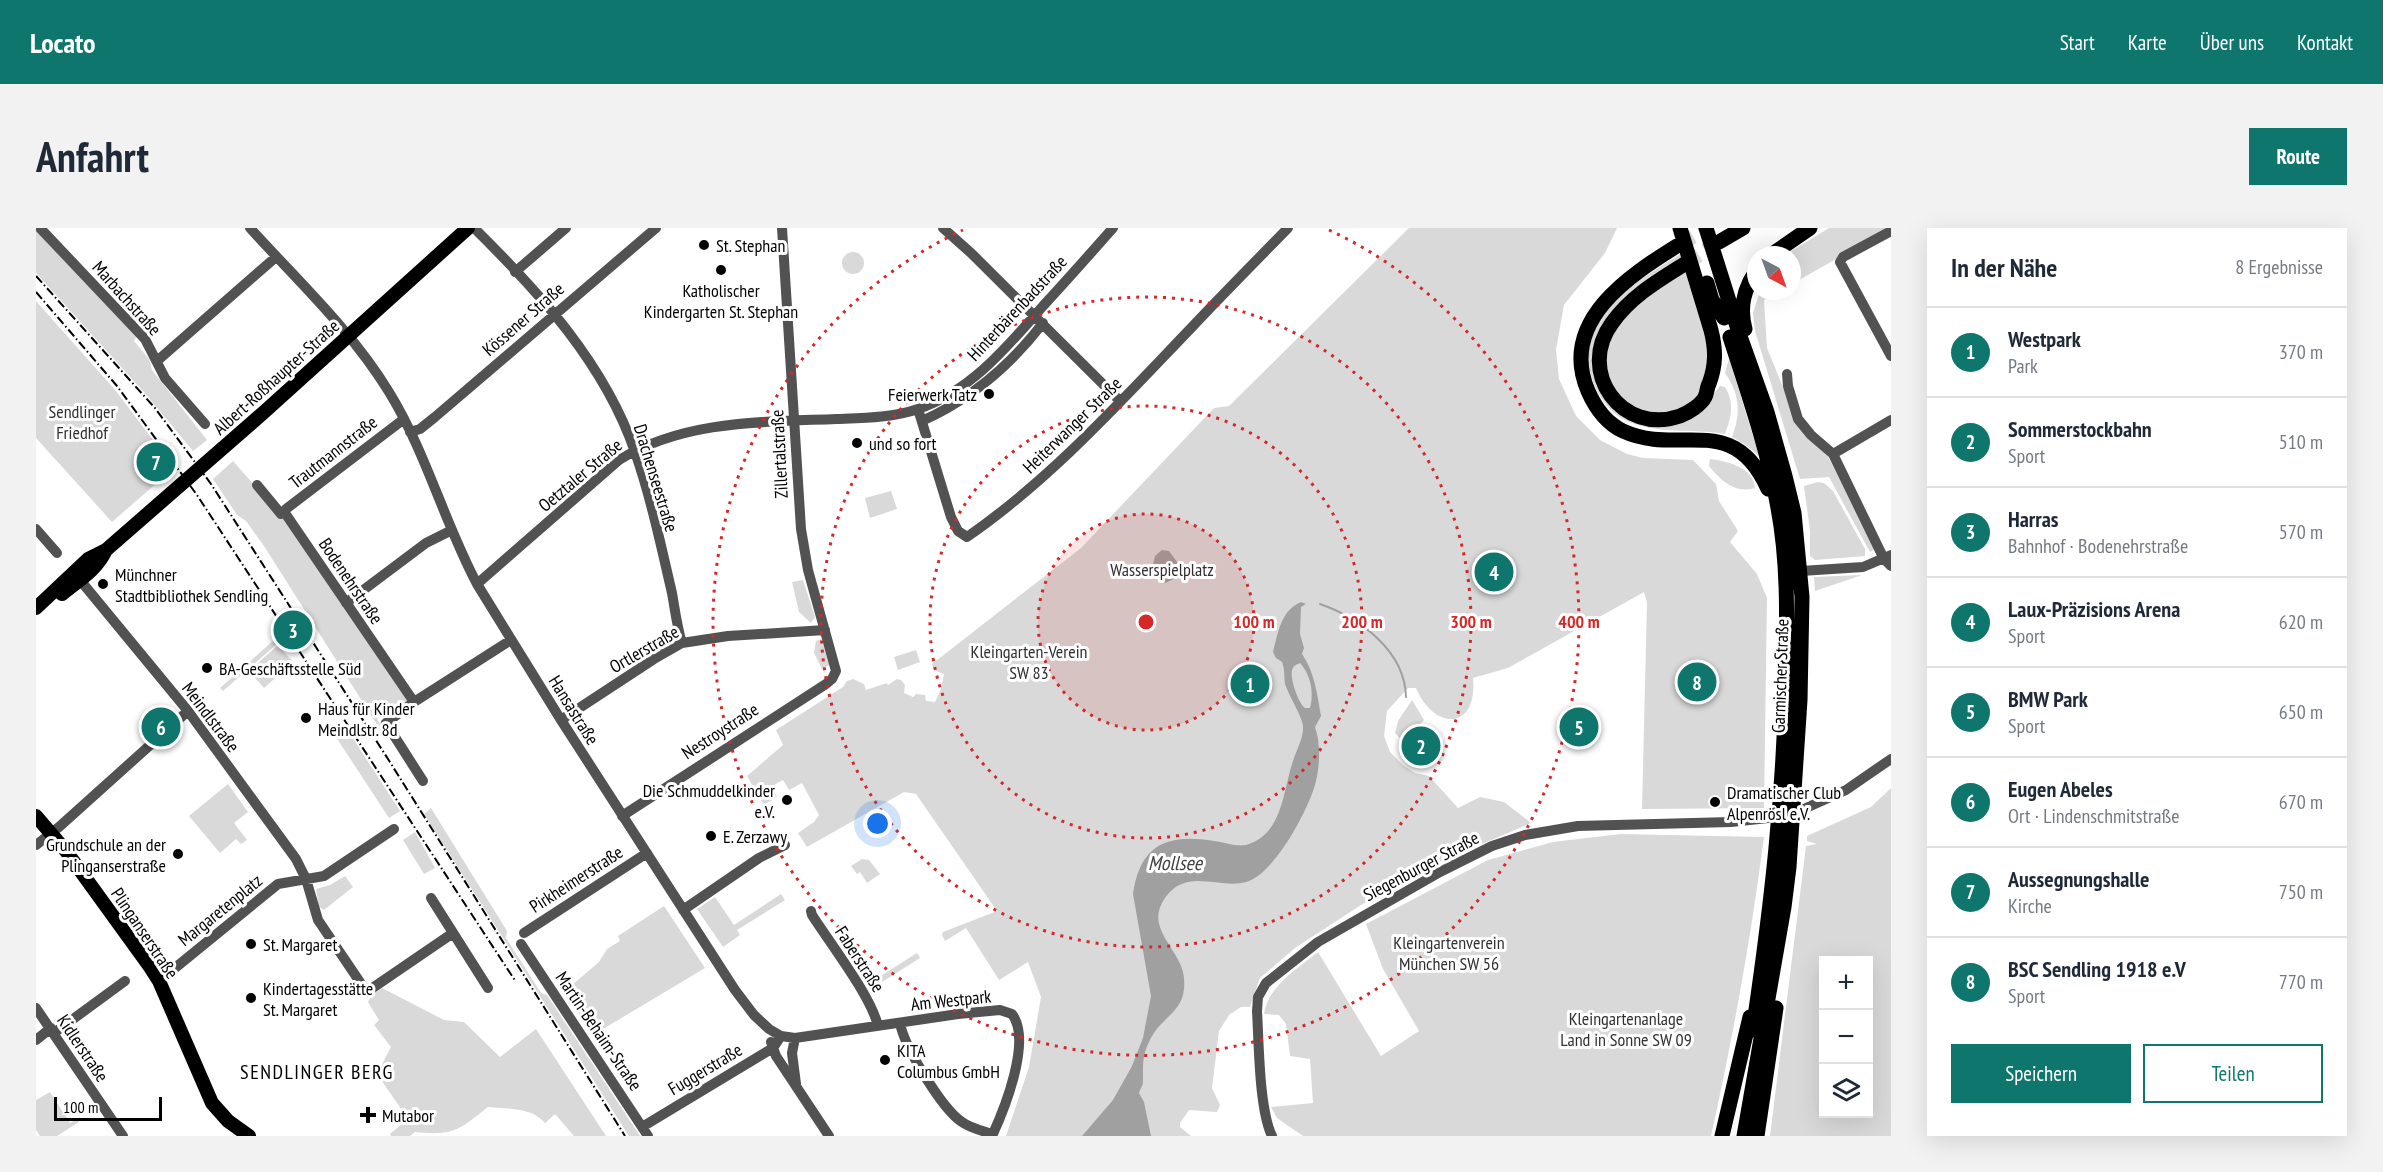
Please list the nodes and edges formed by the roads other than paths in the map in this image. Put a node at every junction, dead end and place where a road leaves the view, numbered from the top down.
1 (40, 228) edge
2 (250, 228) edge
3 (468, 228) edge
4 (474, 228) edge
5 (566, 228) edge
6 (656, 228) edge
7 (782, 228) edge
8 (943, 228) edge
9 (1113, 228) edge
10 (1288, 228) edge
11 (1680, 228) edge
12 (1689, 228) edge
13 (1695, 228) edge
14 (1706, 228) edge
15 (1743, 228) edge
16 (1810, 228) edge
17 (1891, 231) edge
18 (1719, 242) tunnel mouth
19 (1680, 244) tunnel mouth
20 (1784, 246) edge
21 (276, 257) junction
22 (1686, 262) tunnel mouth
23 (516, 272) junction
24 (1747, 286) edge
25 (1711, 287) junction
26 (555, 313) junction
27 (1039, 319) junction
28 (350, 335) junction
29 (1886, 337) edge
30 (1891, 356) edge
31 (157, 361) junction
32 (1749, 362) junction
33 (1787, 374) dead end
34 (1120, 401) junction
35 (918, 409) junction
36 (404, 419) junction
37 (1891, 420) edge
38 (794, 421) junction
39 (922, 421) junction
40 (204, 424) dead end
41 (410, 432) junction
42 (635, 450) junction
43 (1833, 454) junction
44 (257, 485) dead end
45 (1778, 508) junction
46 (285, 513) junction
47 (36, 529) edge
48 (452, 530) junction
49 (106, 550) junction
50 (57, 553) dead end
51 (1889, 560) edge
52 (1801, 571) junction
53 (80, 580) junction
54 (477, 584) junction
55 (346, 603) junction
56 (36, 609) edge
57 (36, 618) edge
58 (825, 630) junction
59 (511, 640) junction
60 (682, 643) junction
61 (835, 674) joint
62 (414, 702) junction
63 (188, 711) junction
64 (561, 720) junction
65 (1891, 759) edge
66 (423, 781) dead end
67 (1806, 808) dead end
68 (36, 816) edge
69 (622, 816) junction
70 (1768, 818) dead end
71 (393, 829) dead end
72 (51, 834) junction
73 (36, 845) edge
74 (785, 845) dead end
75 (647, 853) junction
76 (306, 879) junction
77 (430, 898) dead end
78 (1784, 907) junction
79 (683, 910) junction
80 (812, 911) dead end
81 (453, 933) junction
82 (524, 933) dead end
83 (521, 944) dead end
84 (125, 981) dead end
85 (159, 981) junction
86 (488, 988) dead end
87 (1756, 997) junction
88 (36, 1008) edge
89 (900, 1023) junction
90 (878, 1026) junction
91 (769, 1029) junction
92 (53, 1030) junction
93 (781, 1036) junction
94 (795, 1038) junction
95 (36, 1040) edge
96 (773, 1048) junction
97 (796, 1084) junction
98 (645, 1131) edge
99 (992, 1135) edge
100 (123, 1136) edge
101 (249, 1136) edge
102 (829, 1136) edge
103 (1272, 1136) edge
104 (1722, 1136) edge
105 (1734, 1136) edge
106 (1744, 1136) edge
107 (1757, 1136) edge

1 - 31 street, Marbachstraße
2 - 21 street, Hansastraße
3 - 28 main road, Albert-Roßhaupter-Straße
4 - 23 street, Drachenseestraße
5 - 23 street
6 - 26 street, Kössener Straße
7 - 38 street, Zillertalstraße
8 - 27 street
9 - 27 street, Hinterbärenbadstraße
10 - 34 street, Heiterwanger Straße
11 - 25 highway
12 - 25 highway
13 - 25 highway, Garmischer Straße
14 - 25 highway, Garmischer Straße
15 - 18 highway
16 - 20 highway
17 - 29 street
19 - 45 highway
21 - 28 street, Hansastraße
21 - 31 street
22 - 25 highway
23 - 26 street, Drachenseestraße
24 - 32 highway
25 - 32 highway, Garmischer Straße
25 - 45 highway, Garmischer Straße
26 - 41 street, Kössener Straße
26 - 42 street, Drachenseestraße
27 - 34 street
27 - 35 street, Hinterbärenbadstraße
27 - 39 street, Hinterbärenbadstraße
28 - 36 street, Hansastraße
28 - 49 main road, Albert-Roßhaupter-Straße
29 - 30 street
31 - 40 street, Marbachstraße
32 - 52 highway, Garmischer Straße
33 - 43 street
34 - 39 street, Heiterwanger Straße
35 - 38 street, Hinterbärenbadstraße
35 - 39 street, Heiterwanger Straße
36 - 41 street, Hansastraße
36 - 46 street, Trautmannstraße
37 - 43 street
38 - 42 street, Oetztaler Straße
38 - 58 street, Zillertalstraße
41 - 48 street, Hansastraße
42 - 54 street, Oetztaler Straße
42 - 60 street, Drachenseestraße
43 - 51 street
44 - 46 street, Bodenehrstraße
45 - 87 highway, Garmischer Straße
46 - 55 street, Bodenehrstraße
47 - 50 street
48 - 54 street, Hansastraße
48 - 55 street
49 - 53 main road, Albert-Roßhaupter-Straße
49 - 56 main road, Albert-Roßhaupter-Straße
51 - 52 street
52 - 78 highway, Garmischer Straße
53 - 57 main road, Albert-Roßhaupter-Straße
53 - 63 street, Meindlstraße
54 - 59 street, Hansastraße
55 - 62 street, Bodenehrstraße
58 - 60 street, Ortlerstraße
58 - 61 street, Zillertalstraße
59 - 62 street
59 - 64 street, Hansastraße
60 - 64 street, Ortlerstraße
61 - 69 street, Nestroystraße
62 - 66 street
63 - 72 street
63 - 76 street, Meindlstraße
64 - 69 street, Hansastraße
65 - 67 street
68 - 72 main road, Plinganserstraße
69 - 75 street, Hansastraße
70 - 103 street, Siegenburger Straße
71 - 76 street, Margaretenplatz
72 - 73 street
72 - 85 main road, Plinganserstraße
74 - 79 street
75 - 79 street, Hansastraße
75 - 82 street, Pirkheimerstraße
76 - 81 street
76 - 85 street, Margaretenplatz
77 - 81 street
78 - 106 highway, Garmischer Straße
78 - 107 highway
79 - 91 street, Hansastraße
80 - 90 street, Faberstraße
81 - 86 street
83 - 98 street, Martin-Behaim-Straße
84 - 92 street
85 - 101 main road, Plinganserstraße
87 - 104 highway
87 - 105 highway, Garmischer Straße
88 - 92 street, Kidlerstraße
89 - 90 street, Am Westpark
89 - 99 street
89 - 99 street, Am Westpark
90 - 94 street, Am Westpark
91 - 93 street, Am Westpark
91 - 96 street
92 - 95 street
92 - 100 street, Kidlerstraße
93 - 94 street, Am Westpark
93 - 96 street, Fuggerstraße
94 - 97 street
96 - 97 street
96 - 98 street, Fuggerstraße
97 - 102 street

